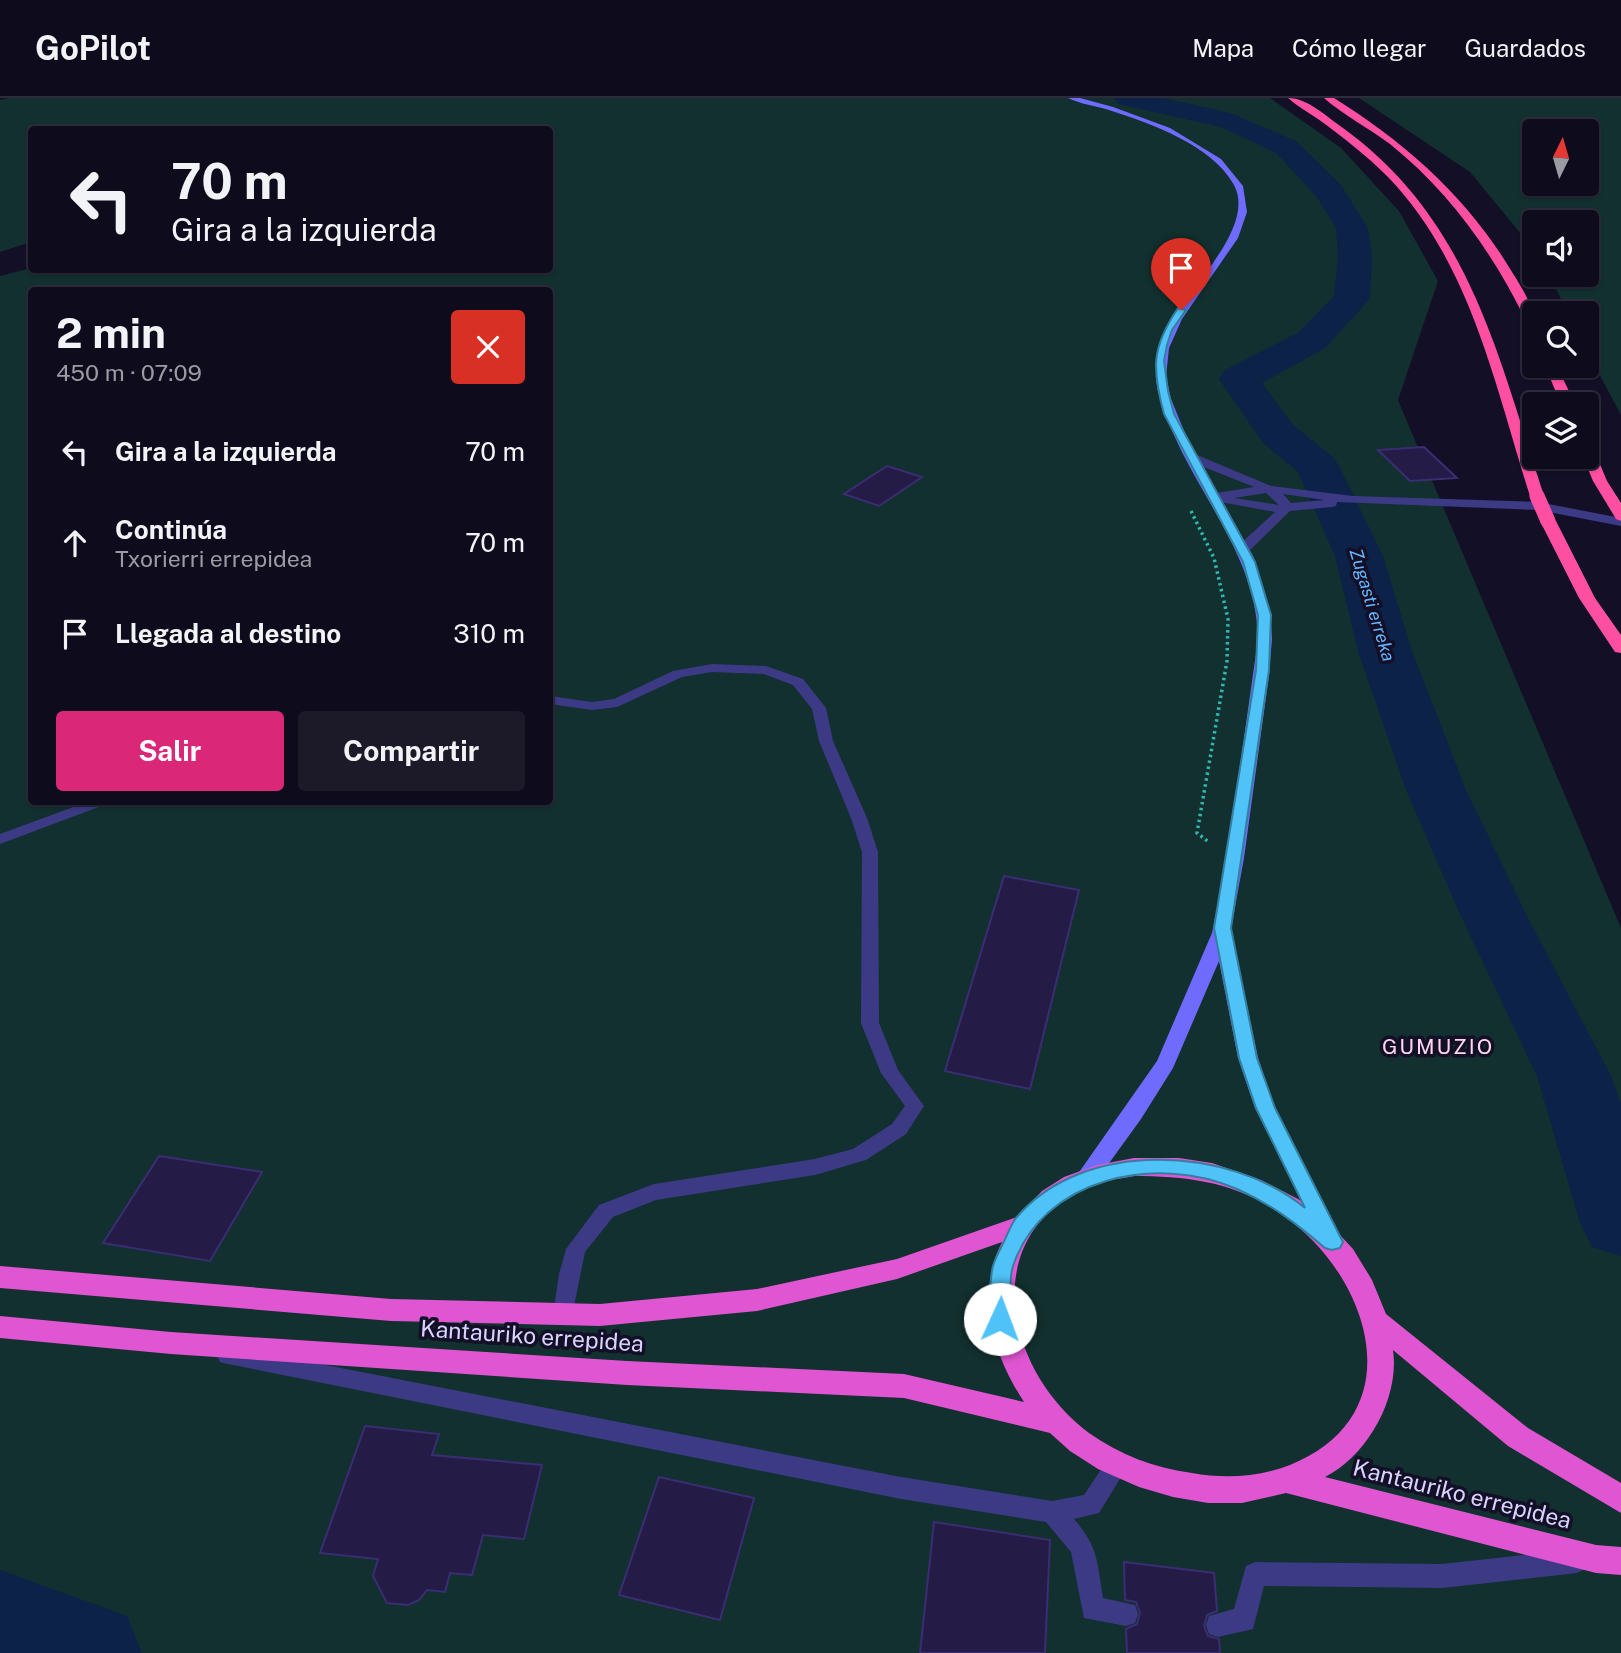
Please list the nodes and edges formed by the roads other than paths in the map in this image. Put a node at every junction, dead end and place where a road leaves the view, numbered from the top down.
1 (1072, 98) edge
2 (1292, 98) edge
3 (1328, 98) edge
4 (1522, 301) edge
5 (1193, 458) junction
6 (1596, 469) edge
7 (1275, 489) junction
8 (1214, 497) junction
9 (1353, 500) junction
10 (1289, 508) junction
11 (1619, 515) edge
12 (1243, 550) junction
13 (1621, 648) edge
14 (553, 701) edge
15 (91, 805) edge
16 (0, 839) edge
17 (1223, 928) junction
18 (1086, 1178) junction
19 (1022, 1225) junction
20 (1332, 1242) junction
21 (0, 1277) edge
22 (564, 1315) junction
23 (1378, 1322) junction
24 (0, 1327) edge
25 (171, 1343) junction
26 (1056, 1422) junction
27 (1118, 1464) junction
28 (1289, 1481) junction
29 (1621, 1499) edge
30 (1052, 1512) junction
31 (1609, 1560) edge
32 (1126, 1614) dead end
33 (1218, 1625) dead end

1 - 5 main road
2 - 13 highway, bridge
3 - 4 highway
5 - 7 street
5 - 8 main road
6 - 11 highway
7 - 8 street
7 - 9 street
7 - 10 street
8 - 10 street
8 - 12 main road
9 - 10 street
9 - 11 street
10 - 12 street
12 - 17 main road
14 - 22 lane
15 - 16 lane
17 - 18 main road
17 - 20 main road
18 - 19 highway
18 - 20 highway
19 - 22 highway, Kantauriko errepidea
19 - 26 highway
20 - 23 highway
21 - 22 highway, Kantauriko errepidea
23 - 28 highway
23 - 29 highway
24 - 25 highway, Kantauriko errepidea
25 - 26 highway, Kantauriko errepidea
25 - 30 lane
26 - 27 highway
27 - 28 highway
27 - 30 lane
28 - 31 highway, Kantauriko errepidea
30 - 32 lane
31 - 33 lane

